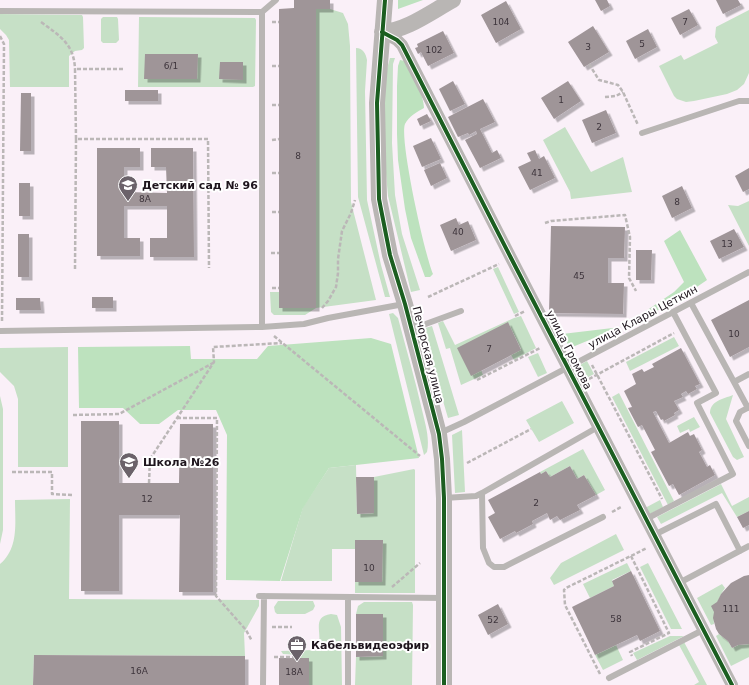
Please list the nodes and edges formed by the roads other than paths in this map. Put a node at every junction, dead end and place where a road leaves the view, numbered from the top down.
1 (276, 0) edge
2 (385, 0) edge
3 (452, 0) edge
4 (0, 11) edge
5 (262, 12) junction
6 (382, 32) junction
7 (749, 101) edge
8 (642, 133) road end
9 (749, 272) edge
10 (691, 303) junction
11 (405, 304) junction
12 (461, 311) dead end
13 (673, 312) junction
14 (262, 327) junction
15 (412, 329) junction
16 (1, 331) edge
17 (568, 368) junction
18 (749, 374) edge
19 (734, 382) junction
20 (749, 408) edge
21 (598, 427) junction
22 (439, 434) junction
23 (749, 446) edge
24 (482, 493) junction
25 (444, 498) junction
26 (602, 517) dead end
27 (646, 519) junction
28 (656, 539) junction
29 (749, 546) edge
30 (740, 551) junction
31 (679, 583) junction
32 (348, 597) junction
33 (444, 598) junction
34 (703, 630) junction
35 (610, 677) road end
36 (263, 685) edge
37 (348, 685) edge
38 (444, 685) edge
39 (732, 685) edge

1 - 5 lane
2 - 6 street, Печорская улица
3 - 6 street
4 - 5 lane
5 - 14 lane
6 - 11 street, Печорская улица
6 - 17 street, улица Громова
7 - 8 lane
9 - 10 lane, улица Клары Цеткин
10 - 13 lane, улица Клары Цеткин
10 - 19 lane
11 - 14 lane
11 - 15 street, Печорская улица
12 - 15 lane
13 - 17 lane, улица Клары Цеткин
13 - 27 lane
14 - 16 lane
15 - 22 street, Печорская улица
17 - 21 street, улица Громова
17 - 22 lane, улица Клары Цеткин
18 - 19 lane
19 - 20 lane
20 - 23 lane
21 - 24 lane
21 - 27 street, улица Громова
22 - 25 street, Печорская улица
24 - 25 lane
24 - 26 lane
25 - 33 street, Печорская улица
27 - 28 street, улица Громова
28 - 30 lane
28 - 31 street, улица Громова
29 - 30 lane
30 - 31 lane
31 - 34 street, улица Громова
32 - 33 lane
32 - 36 lane
32 - 37 lane
33 - 38 street, Печорская улица
34 - 35 lane
34 - 39 street, улица Громова

